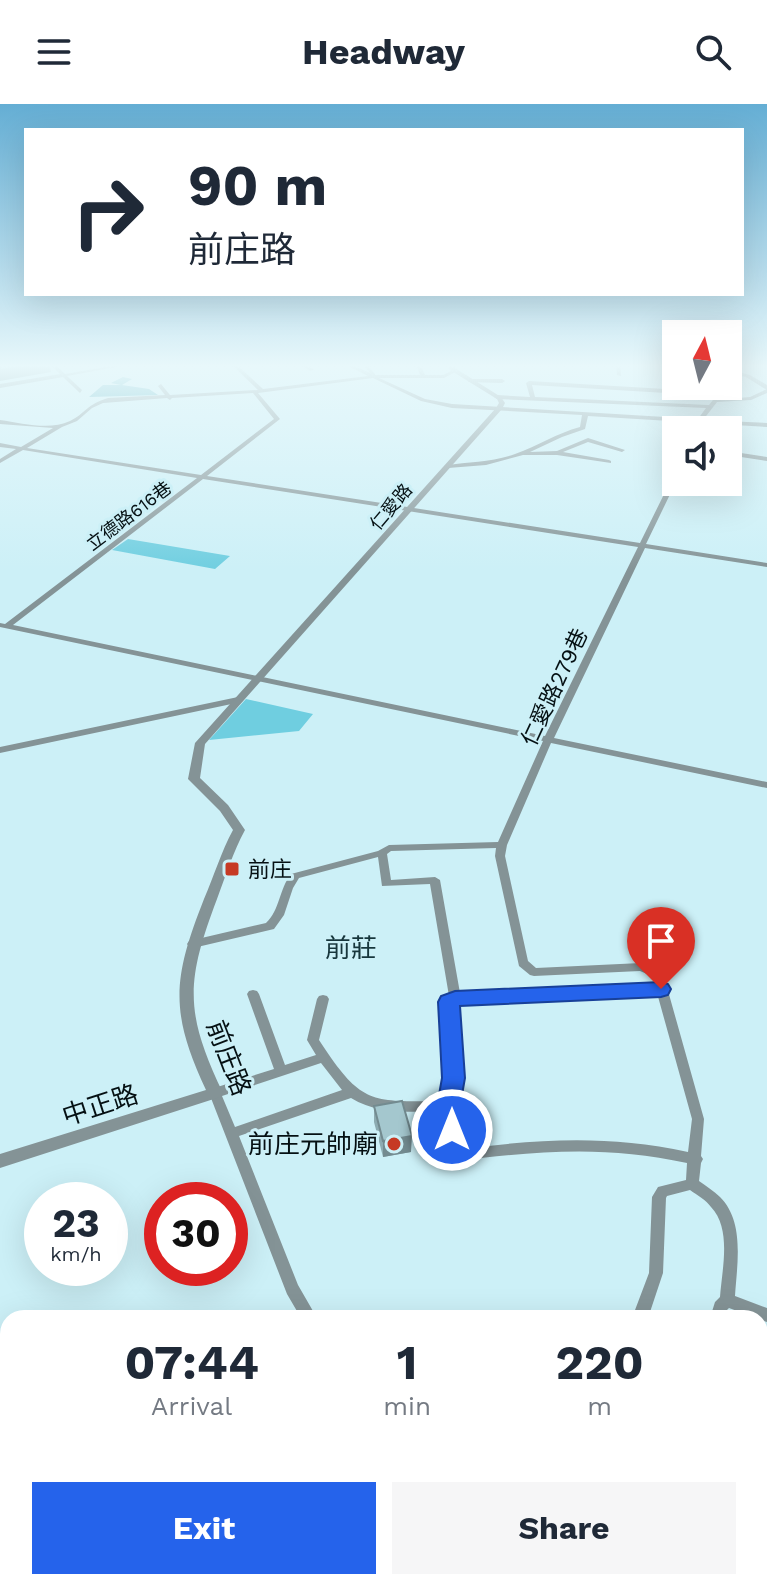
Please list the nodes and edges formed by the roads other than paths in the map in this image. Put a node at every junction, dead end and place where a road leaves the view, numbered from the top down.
1 (48, 433) edge
2 (258, 433) edge
3 (477, 433) edge
4 (564, 433) edge
5 (0, 445) edge
6 (22, 448) junction
7 (622, 450) dead end
8 (557, 453) junction
9 (522, 454) junction
10 (742, 455) edge
11 (767, 459) edge
12 (0, 461) edge
13 (609, 462) dead end
14 (448, 466) junction
15 (202, 477) junction
16 (666, 496) edge
17 (410, 510) junction
18 (642, 546) junction
19 (767, 565) edge
20 (3, 626) edge
21 (257, 679) junction
22 (238, 700) junction
23 (549, 738) junction
24 (0, 750) edge
25 (767, 785) edge
26 (502, 845) junction
27 (382, 853) junction
28 (193, 944) junction
29 (661, 989) junction
30 (253, 994) dead end
31 (455, 998) junction
32 (323, 999) dead end
33 (323, 1058) junction
34 (281, 1071) junction
35 (215, 1093) junction
36 (350, 1093) junction
37 (449, 1106) junction
38 (232, 1133) junction
39 (696, 1159) junction
40 (0, 1161) edge
41 (692, 1184) junction
42 (727, 1300) junction
43 (304, 1310) edge
44 (643, 1310) edge
45 (719, 1310) edge
46 (754, 1310) edge

1 - 6 street
2 - 15 street, 立德路616巷
3 - 14 street, 仁愛路
4 - 9 street
5 - 6 street
6 - 12 street
6 - 15 street
7 - 8 street
8 - 9 street
8 - 13 street
9 - 14 street
10 - 11 street
14 - 17 street, 仁愛路
15 - 17 street
15 - 20 street, 立德路616巷
16 - 18 street, 仁愛路279巷
17 - 18 street
17 - 21 street, 仁愛路
18 - 19 street
18 - 23 street, 仁愛路279巷
20 - 21 street
21 - 22 street, 前庄路
21 - 23 street
22 - 24 street
22 - 28 street, 前庄路
23 - 25 street
23 - 26 street, 仁愛路279巷
26 - 27 street
26 - 29 street
27 - 28 street
27 - 31 street
28 - 35 street, 前庄路
29 - 31 street
29 - 39 street
30 - 34 street
31 - 37 street
32 - 33 street
33 - 34 street
33 - 36 street
34 - 35 street
35 - 38 street, 前庄路
35 - 40 street, 中正路
36 - 37 street
36 - 38 street
37 - 39 street
38 - 43 street, 前庄路
39 - 41 street
41 - 42 street
41 - 44 street
42 - 45 street
42 - 46 street

